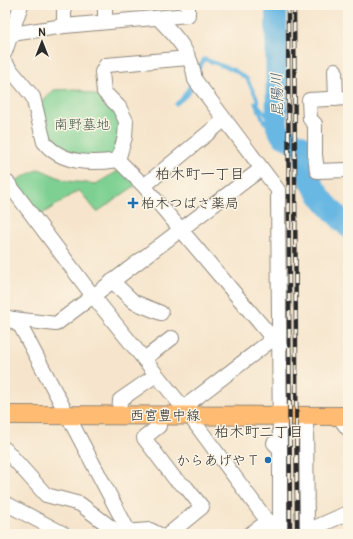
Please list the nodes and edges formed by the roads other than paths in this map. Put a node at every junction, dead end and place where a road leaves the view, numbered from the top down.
1 (21, 5) edge
2 (64, 5) edge
3 (105, 5) edge
4 (188, 5) edge
5 (150, 14) edge
6 (105, 22) junction
7 (64, 26) junction
8 (12, 34) junction
9 (5, 52) edge
10 (189, 58) junction
11 (5, 63) edge
12 (335, 70) dead end
13 (342, 99) edge
14 (224, 120) junction
15 (118, 160) junction
16 (261, 169) junction
17 (348, 170) edge
18 (8, 183) dead end
19 (144, 186) junction
20 (181, 229) junction
21 (112, 281) junction
22 (93, 296) junction
23 (161, 312) dead end
24 (7, 318) edge
25 (172, 338) dead end
26 (276, 343) junction
27 (144, 359) junction
28 (156, 375) junction
29 (186, 412) junction
30 (5, 415) edge
31 (69, 415) junction
32 (158, 415) junction
33 (119, 416) junction
34 (276, 416) junction
35 (306, 416) junction
36 (345, 420) edge
37 (5, 449) edge
38 (5, 503) edge
39 (348, 513) edge
40 (267, 522) junction
41 (50, 530) edge
42 (130, 532) edge
43 (307, 533) edge
44 (64, 534) edge
45 (158, 534) edge
46 (169, 534) edge
47 (250, 534) edge
48 (278, 534) edge

1 - 8 street
2 - 7 street
3 - 6 street
4 - 5 street
5 - 6 street
5 - 10 street
6 - 7 street
7 - 8 street
8 - 9 street
10 - 14 street
10 - 15 street
11 - 15 street
12 - 13 street
13 - 17 street
14 - 16 street
14 - 19 street
15 - 19 street
16 - 20 street
16 - 26 street
18 - 22 street
19 - 20 street
20 - 21 street
20 - 26 street
21 - 22 street
21 - 23 street
22 - 24 street
22 - 27 street
24 - 31 street
25 - 27 street
26 - 29 street
26 - 34 street
27 - 28 street
28 - 29 street
28 - 33 street
29 - 32 main road, 西宮豊中線
29 - 34 main road, 西宮豊中線
29 - 40 street
30 - 31 main road, 西宮豊中線
31 - 33 main road, 西宮豊中線
31 - 42 street
32 - 33 main road, 西宮豊中線
32 - 46 street
34 - 35 main road, 西宮豊中線
34 - 48 street
35 - 36 main road, 西宮豊中線
35 - 43 street
37 - 42 street
38 - 41 street
39 - 43 street
40 - 47 street
40 - 48 street
41 - 44 street
42 - 45 street

